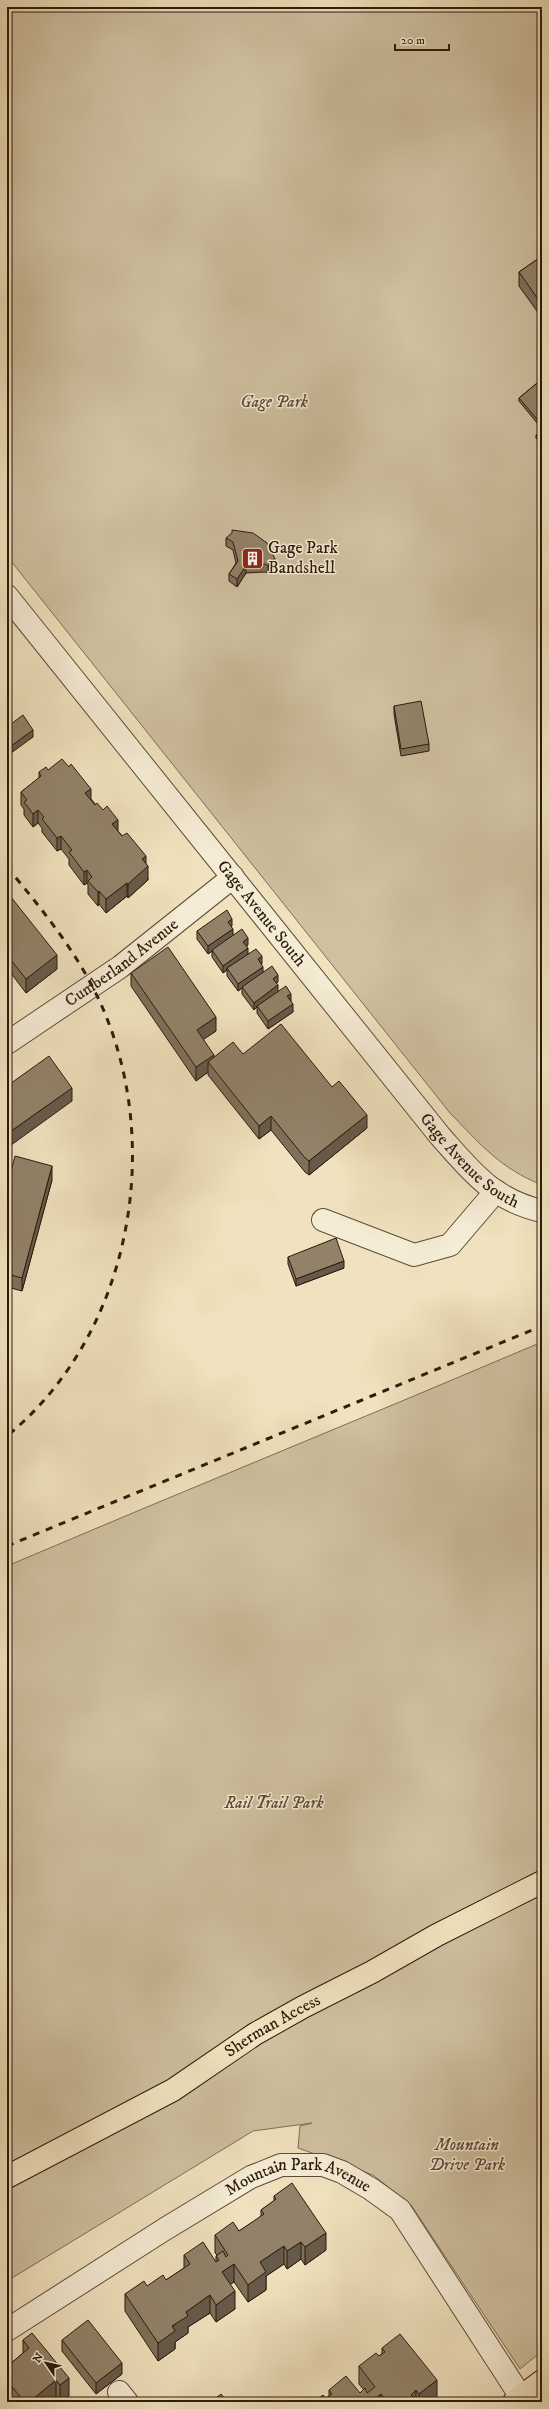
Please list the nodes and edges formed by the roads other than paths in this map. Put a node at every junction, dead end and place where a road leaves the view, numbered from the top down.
1 (7, 596) edge
2 (233, 877) junction
3 (158, 937) junction
4 (171, 955) edge
5 (7, 1043) edge
6 (496, 1191) junction
7 (538, 1210) edge
8 (324, 1220) dead end
9 (542, 1882) edge
10 (7, 2177) edge
11 (7, 2330) edge
12 (542, 2381) edge
13 (517, 2400) edge

1 - 2 street, Gage Avenue South
2 - 3 street, Cumberland Avenue
2 - 6 street, Gage Avenue South
3 - 4 street
3 - 5 street, Cumberland Avenue
6 - 7 street, Gage Avenue South
6 - 8 street
9 - 10 main road, Sherman Access
11 - 13 street, Mountain Park Avenue
12 - 13 main road

